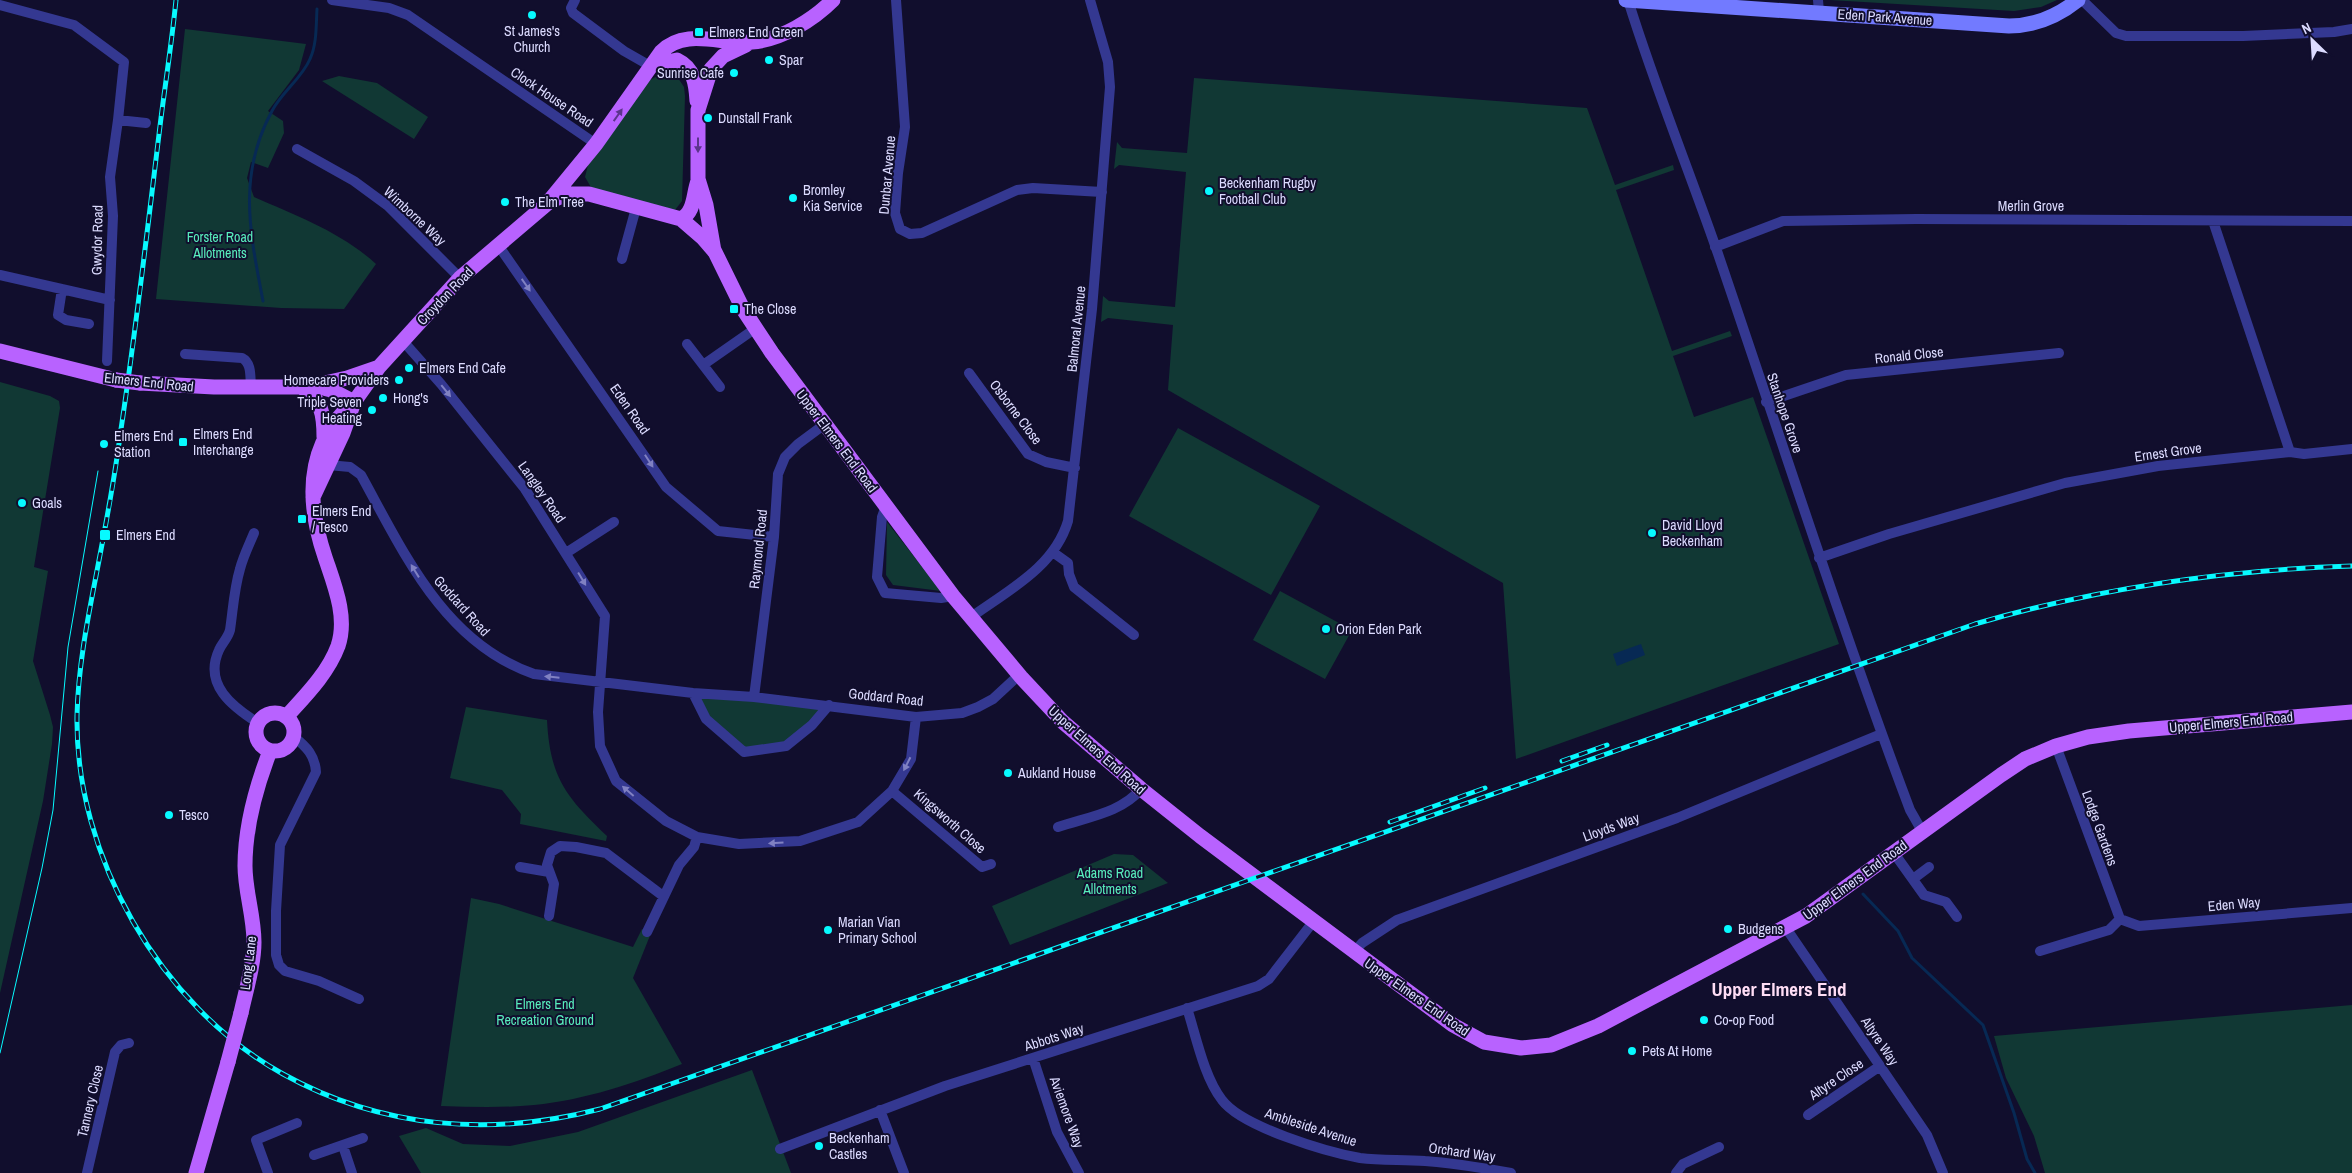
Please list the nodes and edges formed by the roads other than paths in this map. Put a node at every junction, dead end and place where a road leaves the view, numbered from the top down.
1 (332, 0) edge
2 (575, 0) edge
3 (833, 0) edge
4 (896, 0) edge
5 (1090, 0) edge
6 (1628, 0) edge
7 (2078, 0) edge
8 (2082, 0) edge
9 (381, 3) edge
10 (0, 6) edge
11 (1818, 6) edge
12 (2352, 29) edge
13 (755, 42) junction
14 (652, 66) junction
15 (698, 110) junction
16 (118, 120) junction
17 (146, 123) dead end
18 (596, 144) junction
19 (297, 149) dead end
20 (578, 168) junction
21 (1102, 192) junction
22 (590, 194) junction
23 (549, 202) junction
24 (700, 205) junction
25 (636, 208) junction
26 (681, 219) junction
27 (2213, 221) junction
28 (2352, 221) edge
29 (498, 245) junction
30 (1715, 247) junction
31 (715, 252) junction
32 (622, 260) dead end
33 (0, 275) edge
34 (460, 278) junction
35 (62, 289) junction
36 (110, 300) junction
37 (89, 324) dead end
38 (756, 328) junction
39 (403, 341) junction
40 (687, 344) dead end
41 (0, 351) edge
42 (2059, 353) dead end
43 (185, 354) dead end
44 (107, 361) dead end
45 (703, 365) junction
46 (379, 367) junction
47 (969, 373) dead end
48 (251, 387) junction
49 (301, 387) junction
50 (720, 387) dead end
51 (354, 402) junction
52 (1766, 402) junction
53 (825, 424) junction
54 (324, 439) junction
55 (2352, 449) edge
56 (2290, 452) junction
57 (328, 465) junction
58 (1075, 468) junction
59 (313, 497) junction
60 (886, 506) junction
61 (614, 522) dead end
62 (254, 533) dead end
63 (774, 537) junction
64 (566, 553) junction
65 (1054, 553) junction
66 (1819, 558) junction
67 (953, 596) junction
68 (970, 618) junction
69 (1134, 635) dead end
70 (1019, 675) junction
71 (600, 682) junction
72 (693, 693) junction
73 (754, 697) junction
74 (829, 705) junction
75 (2352, 712) edge
76 (287, 716) junction
77 (916, 716) junction
78 (258, 723) junction
79 (1881, 734) junction
80 (294, 737) junction
81 (2056, 746) junction
82 (270, 751) junction
83 (892, 790) junction
84 (1141, 790) junction
85 (1058, 826) dead end
86 (1922, 832) junction
87 (697, 837) junction
88 (1894, 853) junction
89 (991, 864) dead end
90 (520, 867) dead end
91 (1929, 867) dead end
92 (549, 872) junction
93 (1913, 879) junction
94 (663, 896) junction
95 (2352, 908) edge
96 (549, 916) dead end
97 (1957, 918) dead end
98 (2120, 919) junction
99 (1312, 922) junction
100 (1786, 928) junction
101 (647, 932) dead end
102 (2040, 951) dead end
103 (1354, 952) junction
104 (359, 999) dead end
105 (1187, 1008) junction
106 (129, 1043) dead end
107 (1033, 1058) junction
108 (1880, 1066) junction
109 (880, 1110) junction
110 (1808, 1115) dead end
111 (297, 1123) dead end
112 (363, 1138) dead end
113 (343, 1146) junction
114 (1719, 1147) dead end
115 (780, 1149) dead end
116 (314, 1155) dead end
117 (1409, 1160) joint
118 (87, 1173) edge
119 (196, 1173) edge
120 (268, 1173) edge
121 (352, 1173) edge
122 (904, 1173) edge
123 (1078, 1173) edge
124 (1512, 1173) edge
125 (1676, 1173) edge
126 (1943, 1173) edge

1 - 9 street, Clock House Road
2 - 14 street
3 - 13 main road, Croydon Road
4 - 21 street, Dunbar Avenue
5 - 21 street, Balmoral Avenue
6 - 11 street, Eden Park Avenue
6 - 30 street, Stanhope Grove
7 - 11 street, Eden Park Avenue
8 - 12 street
9 - 18 street, Clock House Road
10 - 16 street, Gwydor Road
13 - 14 main road, Croydon Road
13 - 15 main road
14 - 15 main road
18 -> 14 main road, Croydon Road
15 -> 24 main road
16 - 17 street
16 - 36 street, Gwydor Road
18 - 20 main road, Croydon Road
19 - 34 street, Wimborne Way
20 - 22 main road
20 - 23 main road, Croydon Road
21 - 58 street, Balmoral Avenue
22 - 23 main road, Croydon Road
22 - 25 main road, Croydon Road
23 - 29 main road, Croydon Road
24 - 26 main road
24 - 31 main road
25 - 26 main road, Croydon Road
25 - 32 street
26 - 31 main road
27 - 28 street, Merlin Grove
27 - 30 street, Merlin Grove
27 - 56 street
29 - 34 main road, Croydon Road
29 -> 63 street, Eden Road
30 - 52 street, Stanhope Grove
31 - 38 main road, Upper Elmers End Road
33 - 35 street
34 - 39 main road, Croydon Road
35 - 36 street
35 - 37 street
36 - 44 street, Gwydor Road
38 - 45 street
38 - 53 main road, Upper Elmers End Road
39 - 46 main road, Croydon Road
39 -> 64 street, Langley Road
40 - 45 street
41 - 48 main road, Elmers End Road, bridge
42 - 52 street, Ronald Close
43 - 48 street
45 - 50 street
46 - 49 main road
46 - 51 main road, Croydon Road
47 - 58 street, Osborne Close
48 - 49 main road, Elmers End Road
49 - 51 main road, Elmers End Road
49 - 54 main road
51 - 54 main road, Croydon Road
51 - 57 main road, Croydon Road
52 - 66 street, Stanhope Grove
53 - 60 main road, Upper Elmers End Road
53 - 63 street, Raymond Road
54 - 59 main road, Croydon Road
55 - 56 street, Ernest Grove
56 - 66 street, Ernest Grove
57 - 59 main road, Croydon Road
71 -> 57 street, Goddard Road
58 - 65 street, Balmoral Avenue
59 - 76 main road, Croydon Road
60 - 67 main road, Upper Elmers End Road
60 - 67 street
61 - 64 street
62 - 78 street
63 - 73 street, Raymond Road
64 -> 71 street, Langley Road
65 - 68 street, Balmoral Avenue
65 - 69 street
66 - 79 street, Stanhope Grove
67 - 68 main road, Upper Elmers End Road
68 - 70 main road, Upper Elmers End Road
70 - 77 street, Goddard Road
70 - 84 main road, Upper Elmers End Road
71 - 72 street, Goddard Road
87 -> 71 street, Langley Road
72 - 73 street, Goddard Road
72 - 74 street, Goddard Road
73 - 74 street, Goddard Road
74 - 77 street, Goddard Road
75 - 81 main road, Upper Elmers End Road
76 - 78 main road
76 - 80 main road
77 -> 83 street, Langley Road
78 - 82 main road
79 - 86 street, Stanhope Grove
79 - 103 street, Lloyds Way
80 - 82 main road
80 - 104 street
81 - 86 main road, Upper Elmers End Road
81 - 98 street, Lodge Gardens
82 - 119 main road, Long Lane, bridge
83 -> 87 street, Langley Road
83 - 89 street, Kingsworth Close
84 - 85 street
84 - 99 main road, Upper Elmers End Road
86 - 88 main road, Upper Elmers End Road
87 - 94 street
88 - 93 street
88 - 100 main road, Upper Elmers End Road
90 - 92 street
91 - 93 street
92 - 94 street
92 - 96 street
93 - 97 street
94 - 101 street
95 - 98 street, Eden Way
98 - 102 street
99 - 103 main road, Upper Elmers End Road
99 - 105 street, Abbots Way
100 - 103 main road, Upper Elmers End Road
100 - 108 street, Altyre Way
105 - 107 street, Abbots Way
105 - 117 street, Ambleside Avenue
106 - 118 street, Tannery Close
107 - 109 street, Abbots Way
107 - 123 street, Aviemore Way
108 - 110 street, Altyre Close
108 - 126 street, Altyre Way
109 - 115 street, Abbots Way
109 - 122 street
111 - 120 street
112 - 113 street
113 - 116 street
113 - 121 street
114 - 125 street
117 - 124 street, Orchard Way

